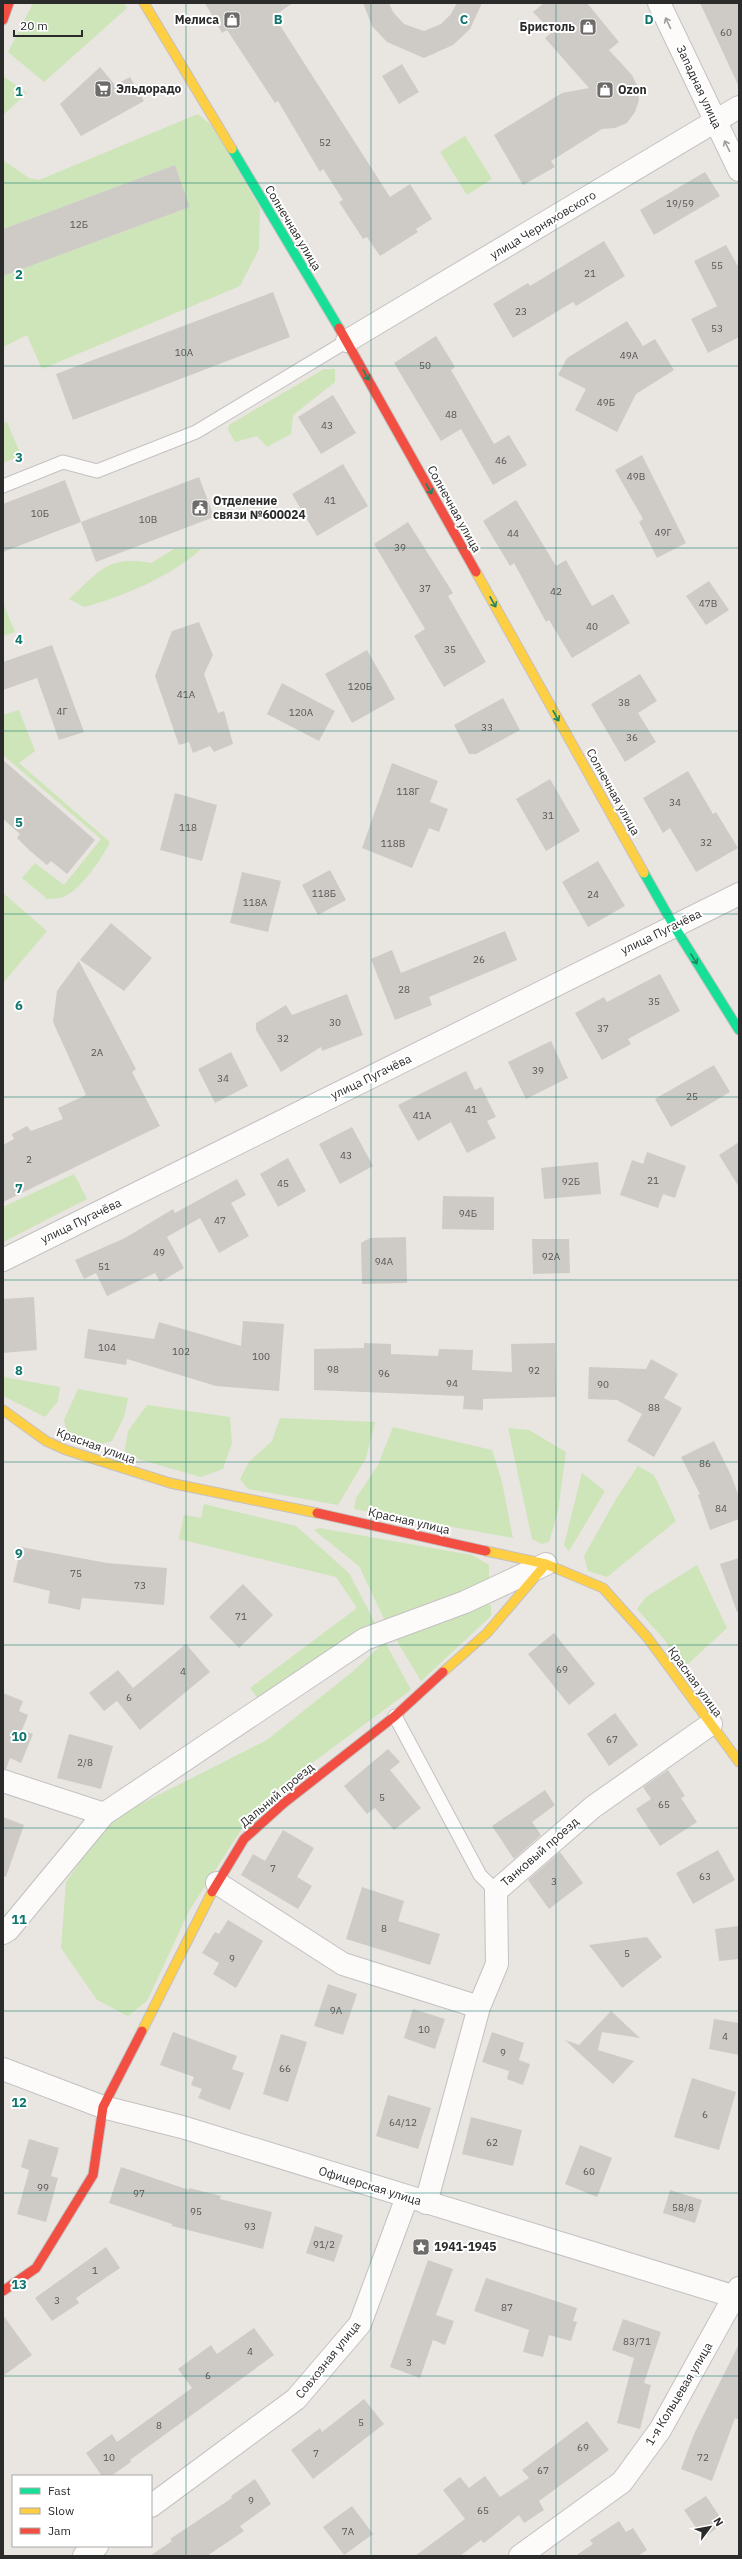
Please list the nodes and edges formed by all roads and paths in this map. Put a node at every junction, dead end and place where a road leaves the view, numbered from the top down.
1 (10, 3) edge
2 (144, 3) edge
3 (659, 3) edge
4 (3, 20) edge
5 (739, 106) edge
6 (715, 122) junction
7 (739, 170) edge
8 (347, 341) junction
9 (3, 486) edge
10 (739, 894) edge
11 (674, 926) junction
12 (739, 1030) edge
13 (3, 1260) edge
14 (3, 1410) edge
15 (546, 1564) junction
16 (395, 1716) junction
17 (711, 1724) junction
18 (739, 1762) edge
19 (3, 1781) edge
20 (104, 1814) junction
21 (217, 1883) junction
22 (496, 1890) junction
23 (3, 1933) edge
24 (479, 2008) junction
25 (3, 2069) edge
26 (103, 2107) junction
27 (416, 2200) junction
28 (3, 2291) edge
29 (738, 2295) edge
30 (152, 2505) edge
31 (96, 2547) edge
32 (84, 2556) edge
33 (520, 2556) edge

1 - 4 street
2 - 8 street, Солнечная улица
6 -> 3 street, Западная улица
5 - 6 street, улица Черняховского
7 -> 6 street, Западная улица
6 - 8 street, улица Черняховского
8 - 9 lane
8 -> 11 street, Солнечная улица
10 - 11 street, улица Пугачёва
11 -> 12 street, Солнечная улица
11 - 13 street, улица Пугачёва
14 - 15 street, Красная улица
15 - 16 street, Дальний проезд
15 - 17 street, Красная улица
15 - 20 street
16 - 21 street, Дальний проезд
16 - 22 lane
17 - 18 street, Красная улица
17 - 22 street, Танковый проезд
19 - 20 street
20 - 23 street
21 - 24 street
21 - 26 street, Дальний проезд
22 - 24 street, Танковый проезд
24 - 27 street, Танковый проезд
25 - 26 street, Офицерская улица
26 - 27 street, Офицерская улица
26 - 28 street
27 - 29 street, Офицерская улица
27 - 30 street, Совхозная улица
29 - 33 street, 1-я Кольцевая улица
31 - 32 street

